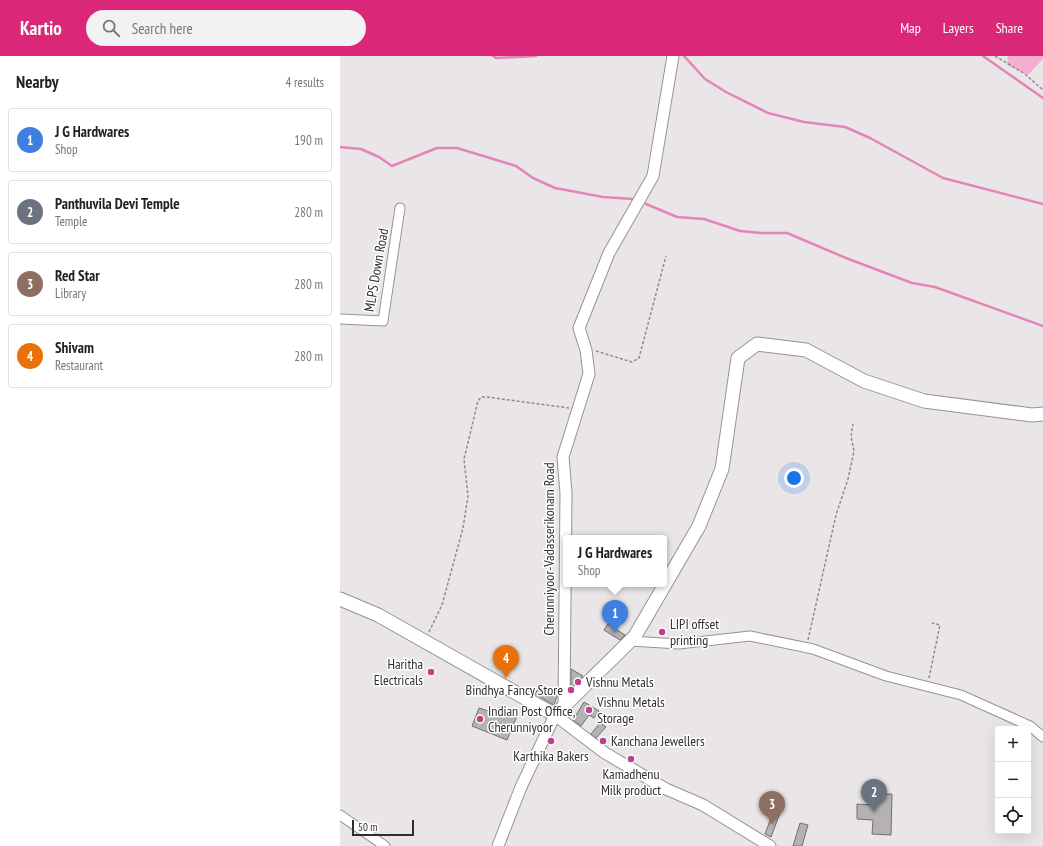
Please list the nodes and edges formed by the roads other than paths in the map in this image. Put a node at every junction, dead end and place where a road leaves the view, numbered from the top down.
1 (673, 56) edge
2 (400, 208) dead end
3 (340, 319) edge
4 (1043, 414) edge
5 (565, 535) edge
6 (667, 579) edge
7 (563, 587) edge
8 (662, 587) edge
9 (340, 599) edge
10 (630, 641) junction
11 (560, 710) junction
12 (1043, 737) edge
13 (340, 815) edge
14 (385, 846) edge
15 (498, 846) edge
16 (770, 846) edge

1 - 5 street, Cherunniyoor-Vadasserikonam Road
2 - 3 street, MLPS Down Road
4 - 6 main road
7 - 11 street, Cherunniyoor-Vadasserikonam Road
8 - 10 main road
9 - 11 main road
10 - 11 main road
10 - 12 street
11 - 15 street
11 - 16 street
13 - 14 street

